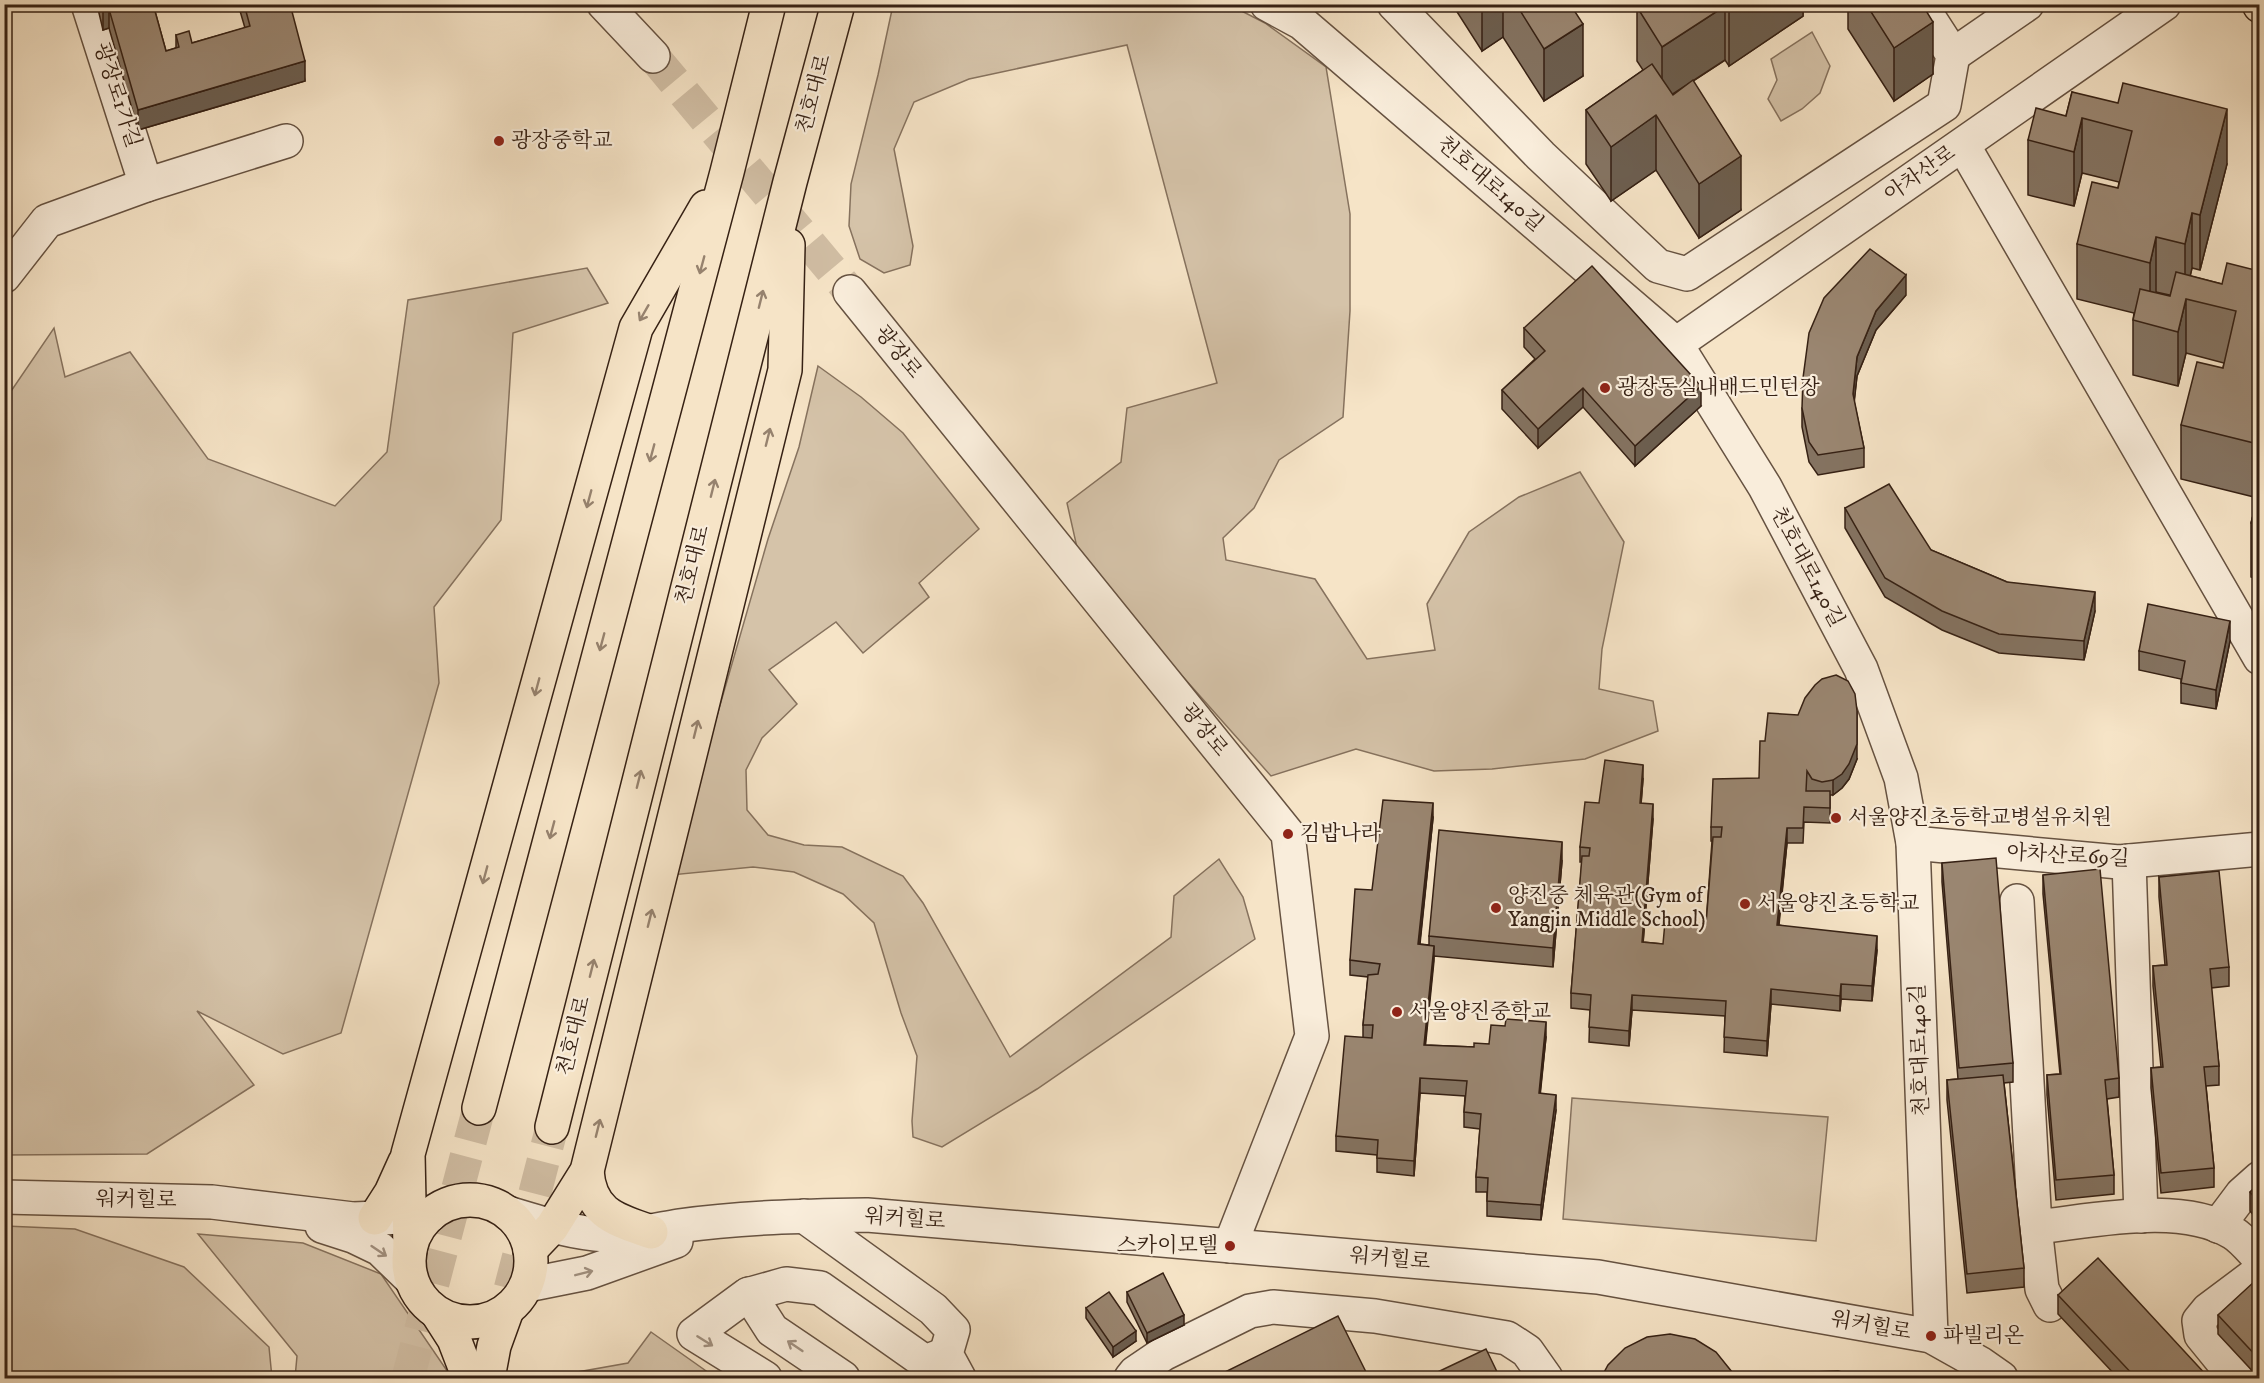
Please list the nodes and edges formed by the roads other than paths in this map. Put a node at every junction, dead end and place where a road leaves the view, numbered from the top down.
1 (88, 4) edge
2 (604, 4) edge
3 (769, 4) edge
4 (781, 4) edge
5 (838, 4) edge
6 (1268, 4) edge
7 (1394, 4) edge
8 (1920, 4) edge
9 (2027, 4) edge
10 (2164, 4) edge
11 (1953, 55) junction
12 (653, 56) tunnel mouth
13 (746, 94) junction
14 (286, 141) dead end
15 (1963, 145) junction
16 (727, 172) junction
17 (790, 182) junction
18 (146, 185) junction
19 (4, 276) edge
20 (850, 292) tunnel mouth
21 (1676, 344) junction
22 (2259, 658) edge
23 (1913, 843) junction
24 (2259, 849) edge
25 (2129, 861) junction
26 (2017, 901) dead end
27 (479, 1108) tunnel mouth
28 (552, 1127) tunnel mouth
29 (408, 1154) junction
30 (587, 1171) junction
31 (2259, 1178) edge
32 (4, 1197) edge
33 (266, 1208) junction
34 (419, 1215) junction
35 (804, 1216) junction
36 (2141, 1216) junction
37 (375, 1218) junction
38 (762, 1219) junction
39 (2035, 1227) junction
40 (2218, 1227) junction
41 (651, 1232) junction
42 (541, 1238) junction
43 (1230, 1246) junction
44 (2259, 1259) edge
45 (410, 1264) junction
46 (2259, 1271) edge
47 (527, 1285) junction
48 (748, 1294) junction
49 (2050, 1305) dead end
50 (507, 1310) junction
51 (438, 1314) junction
52 (1931, 1336) junction
53 (952, 1366) edge
54 (469, 1378) edge
55 (488, 1378) edge
56 (765, 1378) edge
57 (843, 1378) edge
58 (1131, 1378) edge
59 (1546, 1378) edge
60 (2001, 1378) edge
61 (2236, 1378) edge

1 - 18 street, 광장로1가길
2 - 12 street
3 - 13 main road
4 - 13 street
5 - 17 main road, 천호대로
6 - 21 street, 천호대로140길
7 - 11 street
8 - 11 street
9 - 11 street
10 - 15 street, 아차산로
13 - 16 main road
14 - 18 street
15 - 21 street, 아차산로
15 - 22 street
16 -> 27 main road
16 -> 29 main road
28 -> 17 main road, 천호대로
30 -> 17 main road
18 - 19 street
20 - 43 street, 광장로
21 - 23 street, 천호대로140길
23 - 25 street, 아차산로69길
23 - 52 street, 천호대로140길
24 - 25 street, 아차산로69길
25 - 36 street
26 - 39 street
29 - 34 main road
29 - 37 main road
30 - 41 main road
30 - 42 main road
31 - 40 street
32 - 33 street, 워커힐로
33 - 37 street, 워커힐로
33 -> 45 street, 워커힐로
34 - 37 street, 워커힐로
34 - 42 main road
34 - 45 main road
35 - 38 street, 워커힐로
35 - 43 street, 워커힐로
35 - 53 street
36 - 39 street
36 - 40 street
38 - 41 street, 워커힐로
47 -> 38 street, 워커힐로
39 - 49 street
40 - 44 street
41 - 42 street, 워커힐로
42 - 47 main road
43 - 52 street, 워커힐로
45 - 51 main road
46 - 61 street
47 - 50 main road
48 - 53 street
48 -> 56 street
57 -> 48 street
50 - 51 main road
50 - 55 main road
51 - 54 main road
52 - 60 street, 워커힐로
58 - 59 street

